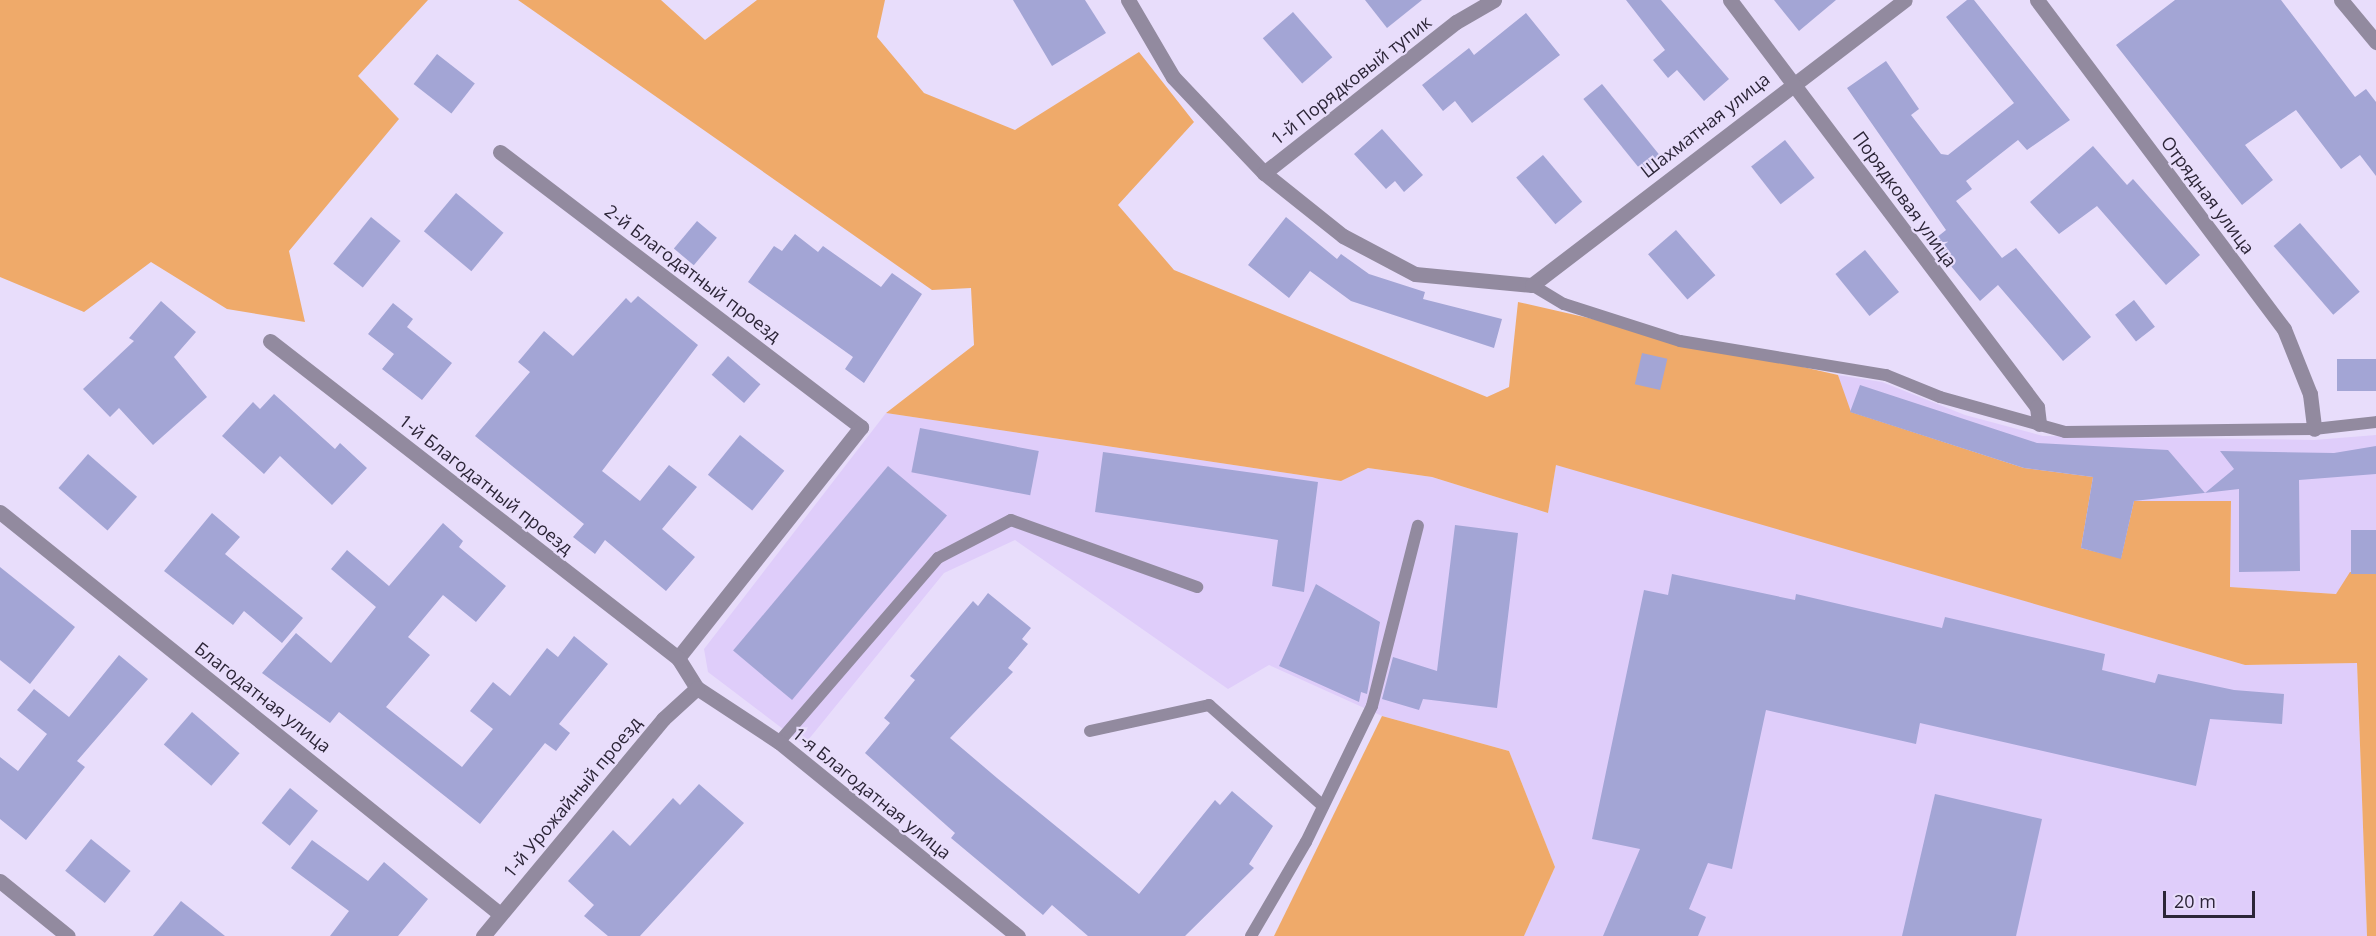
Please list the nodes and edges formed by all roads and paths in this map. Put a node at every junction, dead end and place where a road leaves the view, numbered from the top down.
1 (1128, 0) edge
2 (1494, 0) edge
3 (1730, 0) edge
4 (1905, 0) edge
5 (2037, 0) edge
6 (2341, 0) edge
7 (2376, 42) edge
8 (1795, 80) junction
9 (500, 152) dead end
10 (1264, 174) junction
11 (1532, 285) junction
12 (270, 341) dead end
13 (2376, 423) edge
14 (2039, 424) junction
15 (2314, 429) junction
16 (0, 512) edge
17 (1418, 526) dead end
18 (1197, 586) dead end
19 (678, 658) junction
20 (697, 688) junction
21 (1090, 731) dead end
22 (779, 742) junction
23 (1323, 806) junction
24 (0, 881) edge
25 (500, 914) junction
26 (68, 936) edge
27 (483, 936) edge
28 (1018, 936) edge
29 (1251, 936) edge

1 - 10 street
2 - 10 street, 1-й Порядковый тупик
3 - 8 street, Порядковая улица
4 - 8 street, Шахматная улица
5 - 15 street, Отрядная улица
6 - 7 street
8 - 11 street, Шахматная улица
8 - 14 street, Порядковая улица
9 - 19 street, 2-й Благодатный проезд
10 - 11 street
11 - 14 lane
12 - 19 street, 1-й Благодатный проезд
13 - 15 lane
14 - 15 lane
16 - 25 street, Благодатная улица
17 - 23 lane
18 - 22 lane
19 - 20 street, 1-й Благодатный проезд
20 - 22 street, 1-я Благодатная улица
20 - 25 street, 1-й Урожайный проезд
21 - 23 lane
22 - 28 street, 1-я Благодатная улица
23 - 29 lane
24 - 26 street
25 - 27 street, 1-й Урожайный проезд

